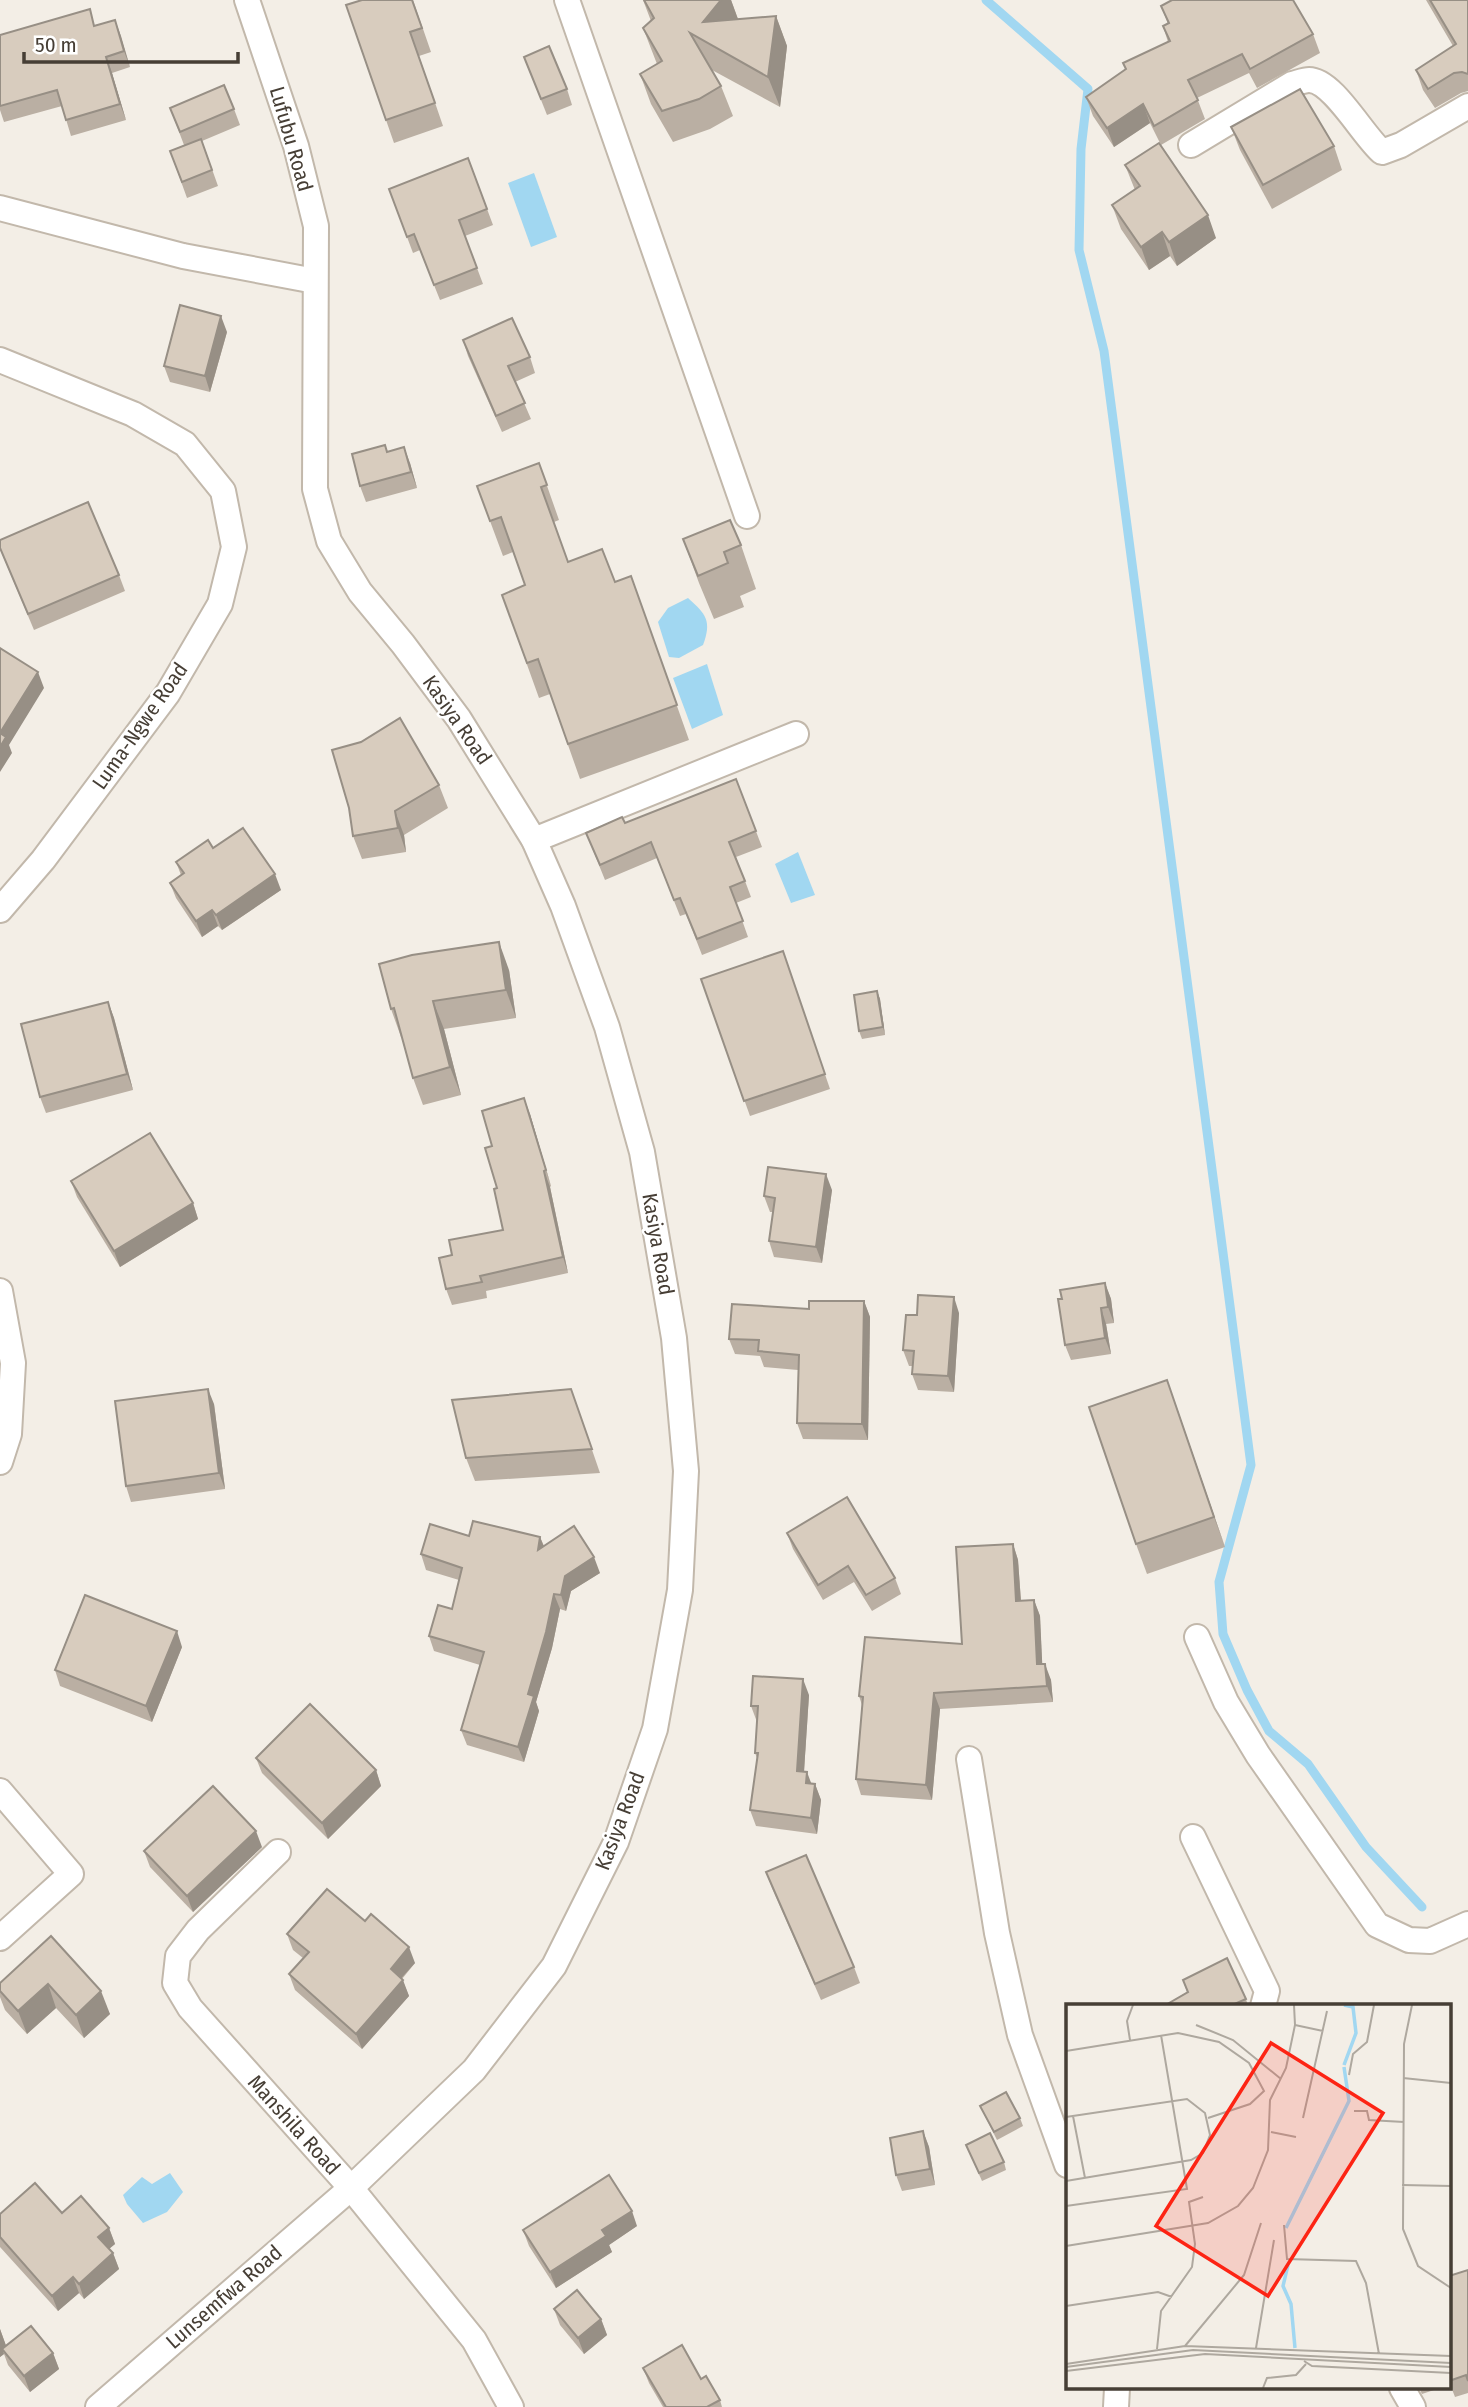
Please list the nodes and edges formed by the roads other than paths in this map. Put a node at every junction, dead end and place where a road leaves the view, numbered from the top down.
1 (247, 0) edge
2 (566, 0) edge
3 (1468, 106) edge
4 (1191, 145) dead end
5 (0, 208) edge
6 (315, 281) junction
7 (0, 360) edge
8 (747, 516) dead end
9 (796, 734) dead end
10 (534, 840) junction
11 (0, 911) edge
12 (0, 1291) edge
13 (0, 1462) edge
14 (1196, 1637) dead end
15 (969, 1759) dead end
16 (0, 1791) edge
17 (1193, 1837) dead end
18 (278, 1852) dead end
19 (1468, 1924) edge
20 (0, 1938) edge
21 (1264, 2004) edge
22 (1066, 2162) edge
23 (351, 2188) junction
24 (1403, 2390) edge
25 (98, 2407) edge
26 (511, 2407) edge
27 (1413, 2407) edge

1 - 6 street, Lufubu Road
2 - 8 street
3 - 4 street
5 - 6 street
6 - 10 street, Kasiya Road
7 - 11 street, Luma-Ngwe Road
9 - 10 street
10 - 23 street, Kasiya Road
12 - 13 street
14 - 19 street
15 - 22 street
16 - 20 street
17 - 21 street
18 - 23 street, Manshila Road
23 - 25 street, Lunsemfwa Road
23 - 26 street, Manshila Road
24 - 27 street

